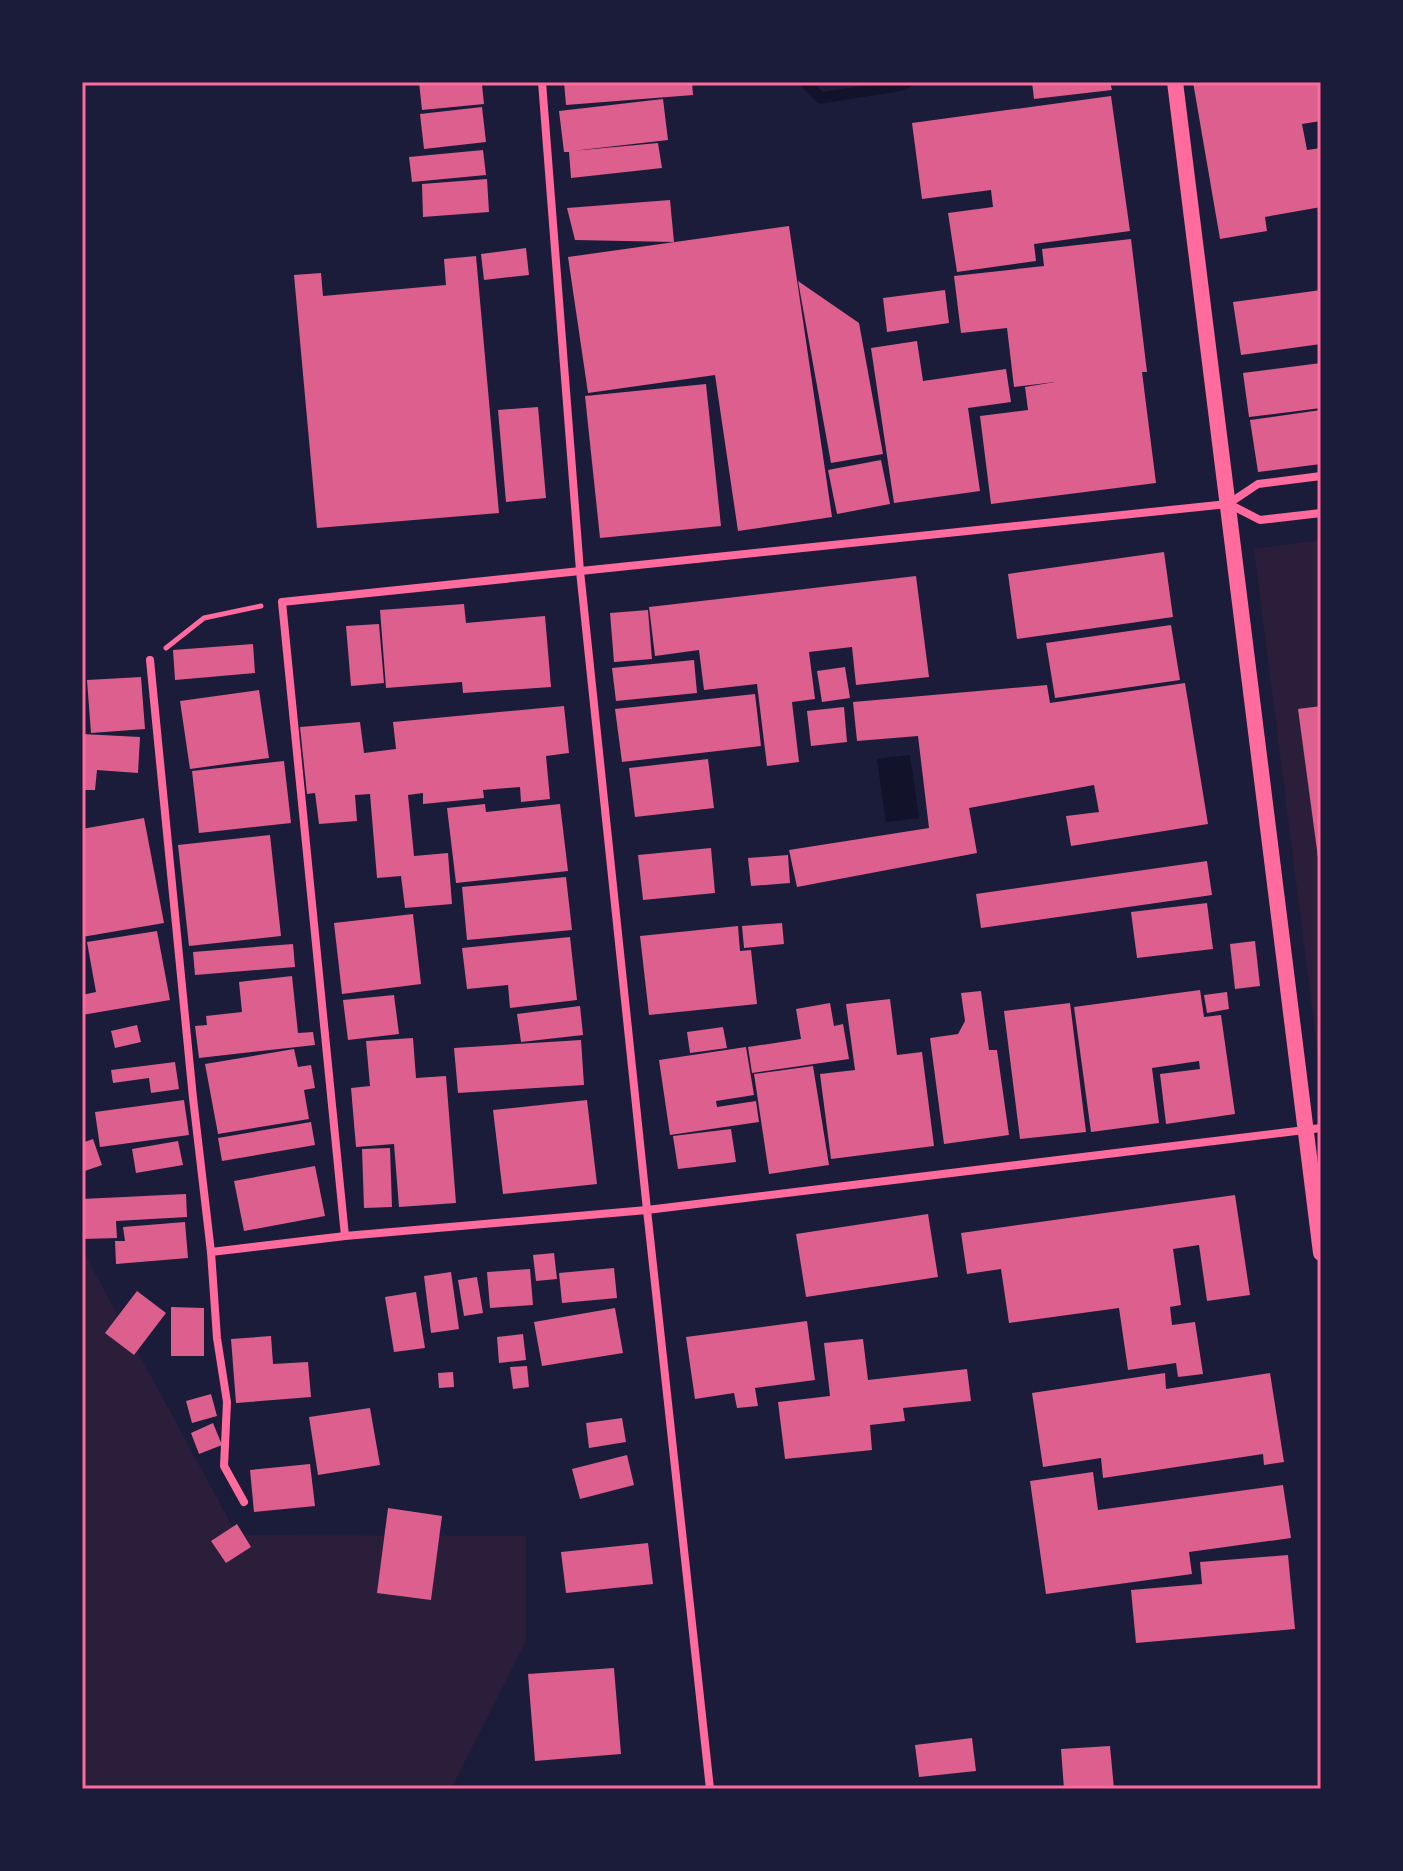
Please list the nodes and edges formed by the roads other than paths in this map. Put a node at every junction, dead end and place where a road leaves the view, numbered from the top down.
1 (542, 82) edge
2 (1175, 82) edge
3 (1321, 476) edge
4 (1228, 504) junction
5 (1321, 513) edge
6 (580, 571) junction
7 (150, 660) road end
8 (1313, 1128) edge
9 (647, 1210) junction
10 (345, 1236) junction
11 (211, 1252) junction
12 (1321, 1253) edge
13 (244, 1502) dead end
14 (710, 1789) edge

1 - 6 street
2 - 4 main road
3 - 4 street
4 - 5 street
4 - 6 street
4 - 8 main road
6 - 9 street
6 - 10 street
7 - 11 street
8 - 9 street
8 - 12 main road
9 - 10 street
9 - 14 street
10 - 11 street
11 - 13 street

